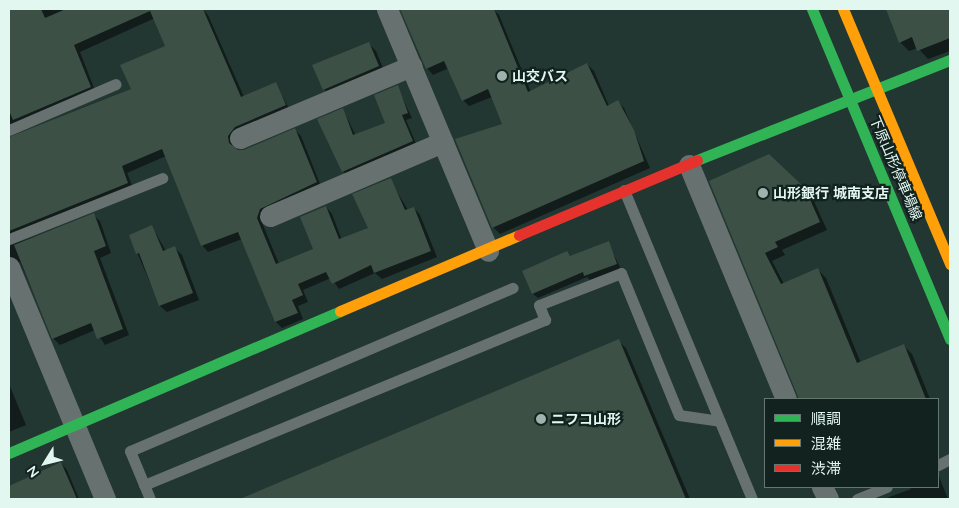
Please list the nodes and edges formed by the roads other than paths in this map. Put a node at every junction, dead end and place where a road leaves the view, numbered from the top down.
1 (387, 9) edge
2 (812, 9) edge
3 (843, 9) edge
4 (950, 60) edge
5 (411, 66) junction
6 (116, 84) dead end
7 (877, 87) junction
8 (850, 97) junction
9 (9, 130) edge
10 (240, 138) dead end
11 (443, 142) junction
12 (689, 165) junction
13 (162, 178) dead end
14 (624, 190) junction
15 (270, 216) dead end
16 (9, 239) edge
17 (488, 251) junction
18 (950, 264) edge
19 (9, 267) edge
20 (513, 288) dead end
21 (950, 339) edge
22 (786, 398) edge
23 (720, 421) junction
24 (75, 424) junction
25 (9, 453) edge
26 (144, 485) junction
27 (884, 488) edge
28 (105, 499) edge
29 (150, 499) edge
30 (752, 499) edge
31 (858, 499) edge

1 - 5 street
2 - 8 street, 下原山形停車場線
3 - 7 street, 下原山形停車場線
4 - 7 street
5 - 10 street
5 - 11 street
6 - 9 lane
7 - 8 street
7 - 18 street, 下原山形停車場線
8 - 12 street
8 - 21 street, 下原山形停車場線
11 - 15 street
11 - 17 street
12 - 14 street
12 - 22 street
13 - 16 lane
14 - 17 street
14 - 23 lane
17 - 24 street
19 - 24 street
20 - 26 lane
23 - 26 lane
23 - 30 lane
24 - 25 street
24 - 28 street
26 - 29 lane
27 - 31 lane

